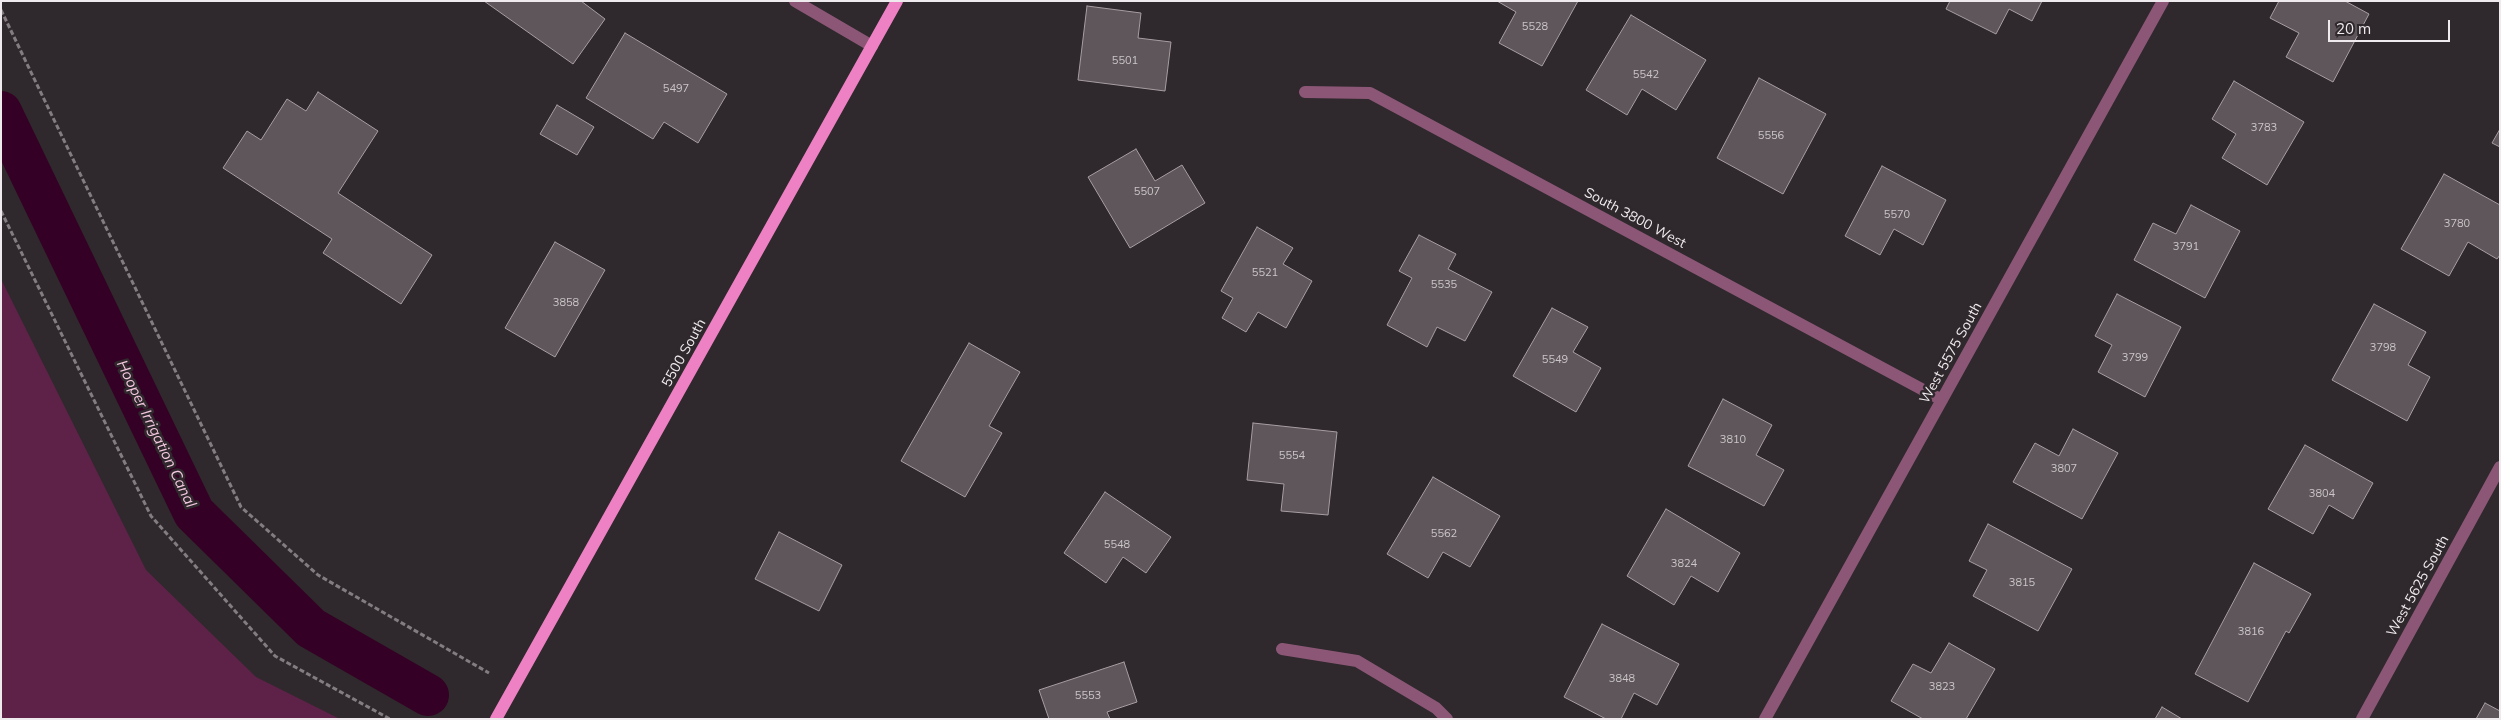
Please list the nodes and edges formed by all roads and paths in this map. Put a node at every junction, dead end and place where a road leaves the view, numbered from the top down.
1 (795, 1) edge
2 (897, 1) edge
3 (2163, 1) edge
4 (1, 10) edge
5 (872, 46) junction
6 (1305, 92) dead end
7 (1, 211) edge
8 (1942, 400) junction
9 (2500, 467) edge
10 (1282, 648) dead end
11 (514, 687) junction
12 (390, 719) edge
13 (496, 719) edge
14 (1446, 719) edge
15 (1765, 719) edge
16 (2362, 719) edge

1 - 5 street
2 - 5 main road, 5500 South
3 - 8 street, West 5575 South
4 - 11 path
5 - 11 main road, 5500 South
6 - 8 street, South 3800 West
7 - 12 path
8 - 15 street, West 5575 South
9 - 16 street, West 5625 South
10 - 14 street
11 - 13 main road, 5500 South

